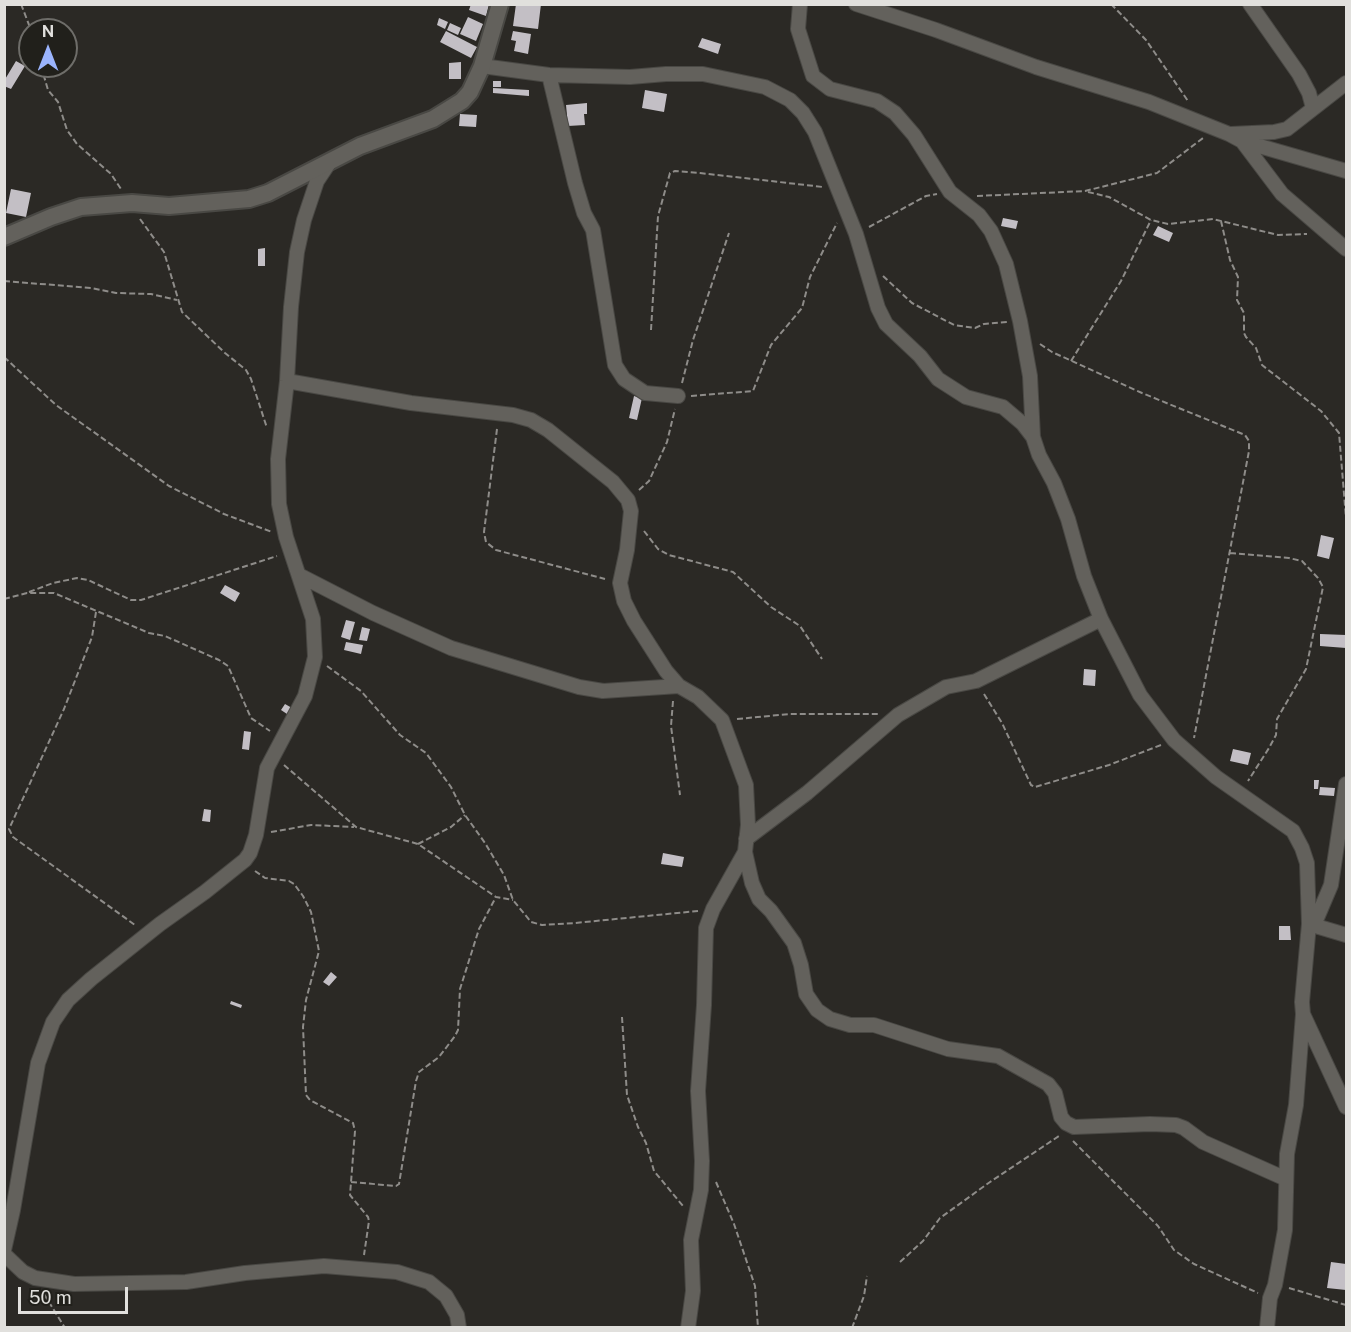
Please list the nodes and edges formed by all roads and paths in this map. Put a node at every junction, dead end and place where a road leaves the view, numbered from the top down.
1 (500, 4) edge
2 (800, 4) edge
3 (856, 4) edge
4 (1111, 4) edge
5 (1250, 4) edge
6 (482, 66) junction
7 (549, 75) junction
8 (44, 78) edge
9 (1347, 83) edge
10 (1190, 103) dead end
11 (1313, 108) junction
12 (1226, 132) junction
13 (1242, 141) junction
14 (329, 163) junction
15 (1347, 171) edge
16 (838, 188) junction
17 (1085, 191) junction
18 (953, 194) junction
19 (128, 204) junction
20 (845, 207) junction
21 (1151, 220) junction
22 (1221, 221) junction
23 (729, 233) dead end
24 (1329, 233) junction
25 (856, 234) junction
26 (4, 237) edge
27 (1347, 249) edge
28 (863, 258) junction
29 (4, 280) edge
30 (177, 300) junction
31 (1020, 325) junction
32 (651, 330) dead end
33 (4, 357) edge
34 (1071, 361) junction
35 (287, 381) junction
36 (678, 396) junction
37 (499, 414) junction
38 (267, 428) dead end
39 (1033, 437) junction
40 (629, 505) junction
41 (1347, 518) edge
42 (286, 537) junction
43 (291, 551) junction
44 (1230, 553) junction
45 (299, 575) junction
46 (620, 583) junction
47 (27, 593) junction
48 (4, 599) edge
49 (96, 612) junction
50 (1101, 619) junction
51 (315, 657) junction
52 (822, 658) dead end
53 (976, 681) junction
54 (676, 686) junction
55 (897, 715) junction
56 (722, 720) junction
57 (282, 740) junction
58 (1174, 740) junction
59 (1191, 755) junction
60 (273, 756) junction
61 (1347, 784) edge
62 (1240, 794) junction
63 (680, 795) dead end
64 (465, 815) junction
65 (1344, 817) edge
66 (356, 827) junction
67 (256, 835) junction
68 (418, 844) junction
69 (746, 845) junction
70 (245, 860) junction
71 (496, 897) junction
72 (513, 900) junction
73 (713, 909) junction
74 (1312, 925) junction
75 (147, 934) junction
76 (1347, 935) edge
77 (1303, 1014) junction
78 (622, 1017) dead end
79 (1347, 1107) edge
80 (1070, 1130) junction
81 (702, 1161) junction
82 (1286, 1179) junction
83 (351, 1182) junction
84 (686, 1213) dead end
85 (4, 1252) edge
86 (900, 1262) dead end
87 (362, 1269) junction
88 (867, 1276) dead end
89 (35, 1278) junction
90 (1275, 1285) junction
91 (1270, 1298) junction
92 (1347, 1305) edge
93 (65, 1328) edge
94 (459, 1328) edge
95 (688, 1328) edge
96 (758, 1328) edge
97 (852, 1328) edge
98 (1267, 1328) edge

1 - 6 street
2 - 18 street
3 - 12 street
4 - 10 path
5 - 11 street
6 - 7 street
6 - 14 street
7 - 16 street
7 - 36 street
8 - 19 path
9 - 11 street
11 - 12 street
12 - 13 street
12 - 17 path
13 - 15 street
13 - 24 street
14 - 19 street
14 - 35 street
16 - 20 street
16 - 32 path
17 - 18 path
17 - 21 path
18 - 25 path
18 - 31 street
19 - 26 street
19 - 30 path
20 - 25 street
20 - 36 path
21 - 22 path
21 - 34 path
22 - 24 path
22 - 41 path
23 - 36 path
24 - 27 street
25 - 28 street
28 - 31 path
28 - 39 street
29 - 30 path
30 - 38 path
31 - 34 path
31 - 39 street
33 - 42 path
34 - 44 path
35 - 37 street
35 - 42 street
36 - 40 path
37 - 40 street
37 - 46 path
39 - 50 street
40 - 46 street
40 - 52 path
42 - 43 street
43 - 45 street
43 - 47 path
44 - 59 path
44 - 62 path
45 - 51 street
45 - 54 street
46 - 54 street
47 - 48 path
47 - 49 path
49 - 57 path
49 - 75 path
50 - 53 street
50 - 58 street
51 - 57 street
51 - 64 path
53 - 55 street
53 - 58 path
54 - 56 street
54 - 63 path
55 - 56 path
55 - 69 street
56 - 69 street
57 - 60 street
58 - 59 street
59 - 62 street
60 - 66 path
60 - 67 street
61 - 65 street
62 - 74 street
64 - 68 path
64 - 72 path
65 - 74 street
66 - 67 path
66 - 68 path
67 - 70 street
68 - 71 path
69 - 73 street
69 - 80 street
70 - 75 street
70 - 83 path
71 - 72 path
71 - 83 path
72 - 73 path
73 - 81 street
74 - 76 street
74 - 77 street
75 - 85 street
77 - 79 street
77 - 82 street
78 - 84 path
80 - 82 street
80 - 86 path
80 - 91 path
81 - 95 street
81 - 96 path
82 - 90 street
83 - 87 path
85 - 89 street
87 - 89 street
87 - 94 street
88 - 97 path
89 - 93 path
90 - 91 street
90 - 92 path
91 - 98 street

